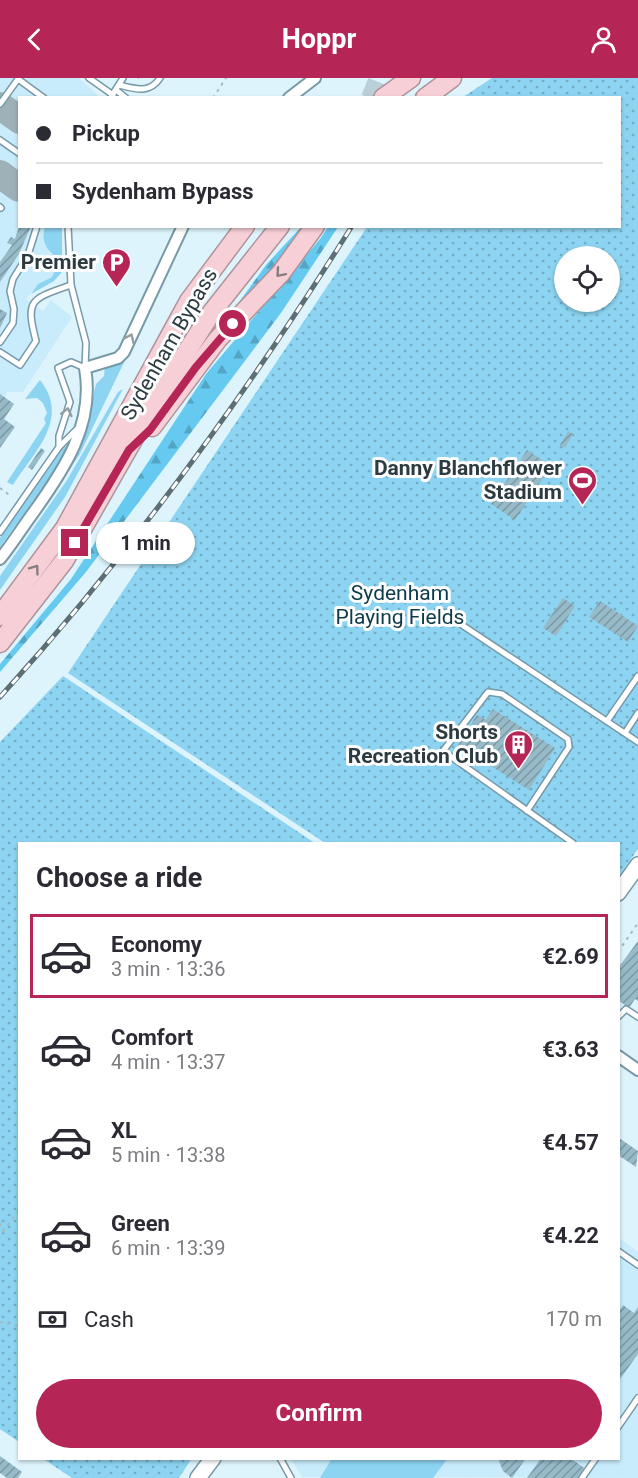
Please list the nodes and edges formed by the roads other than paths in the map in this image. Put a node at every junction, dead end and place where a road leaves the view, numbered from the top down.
1 (89, 78) edge
2 (129, 78) edge
3 (160, 78) edge
4 (315, 78) edge
5 (411, 78) edge
6 (452, 78) edge
7 (118, 87) edge
8 (41, 96) edge
9 (292, 96) edge
10 (386, 96) edge
11 (428, 96) edge
12 (0, 104) edge
13 (0, 140) edge
14 (18, 153) edge
15 (36, 228) edge
16 (68, 228) edge
17 (182, 228) edge
18 (244, 228) edge
19 (278, 228) edge
20 (314, 228) edge
21 (71, 285) junction
22 (0, 342) edge
23 (0, 352) edge
24 (85, 368) junction
25 (83, 423) junction
26 (59, 447) junction
27 (129, 450) junction
28 (0, 532) edge
29 (0, 559) edge
30 (441, 611) dead end
31 (0, 616) edge
32 (0, 643) edge
33 (638, 676) edge
34 (638, 713) edge
35 (607, 721) junction
36 (625, 733) junction
37 (638, 742) edge
38 (527, 811) junction
39 (572, 842) edge
40 (638, 866) edge
41 (621, 883) edge
42 (620, 1015) edge
43 (638, 1017) edge
44 (620, 1057) edge
45 (638, 1070) edge
46 (620, 1252) edge
47 (638, 1265) edge
48 (638, 1398) edge
49 (620, 1424) edge
50 (212, 1460) edge
51 (281, 1460) edge
52 (595, 1460) edge
53 (198, 1478) edge
54 (291, 1478) edge
55 (582, 1478) edge

1 - 7 lane
2 - 7 lane
3 - 7 lane
4 - 9 street
5 - 10 highway
6 - 11 highway
8 - 12 lane
13 - 14 lane
15 - 22 lane
16 - 21 lane
24 -> 17 street
31 -> 18 highway, Sydenham Bypass
19 - 27 highway, Sydenham Bypass
20 -> 27 highway
21 - 23 lane
21 - 24 lane
24 - 25 street
26 -> 24 lane
25 - 26 lane
25 - 29 street
26 - 28 lane
27 - 32 highway, Sydenham Bypass
30 - 35 lane
33 - 35 lane
34 - 36 lane
35 - 36 lane
36 - 37 lane
38 - 38 lane
38 - 39 lane
40 - 41 main road
42 - 43 lane
44 - 45 street
46 - 47 lane
48 - 49 lane
50 - 53 main road
51 - 54 lane
52 - 55 lane

